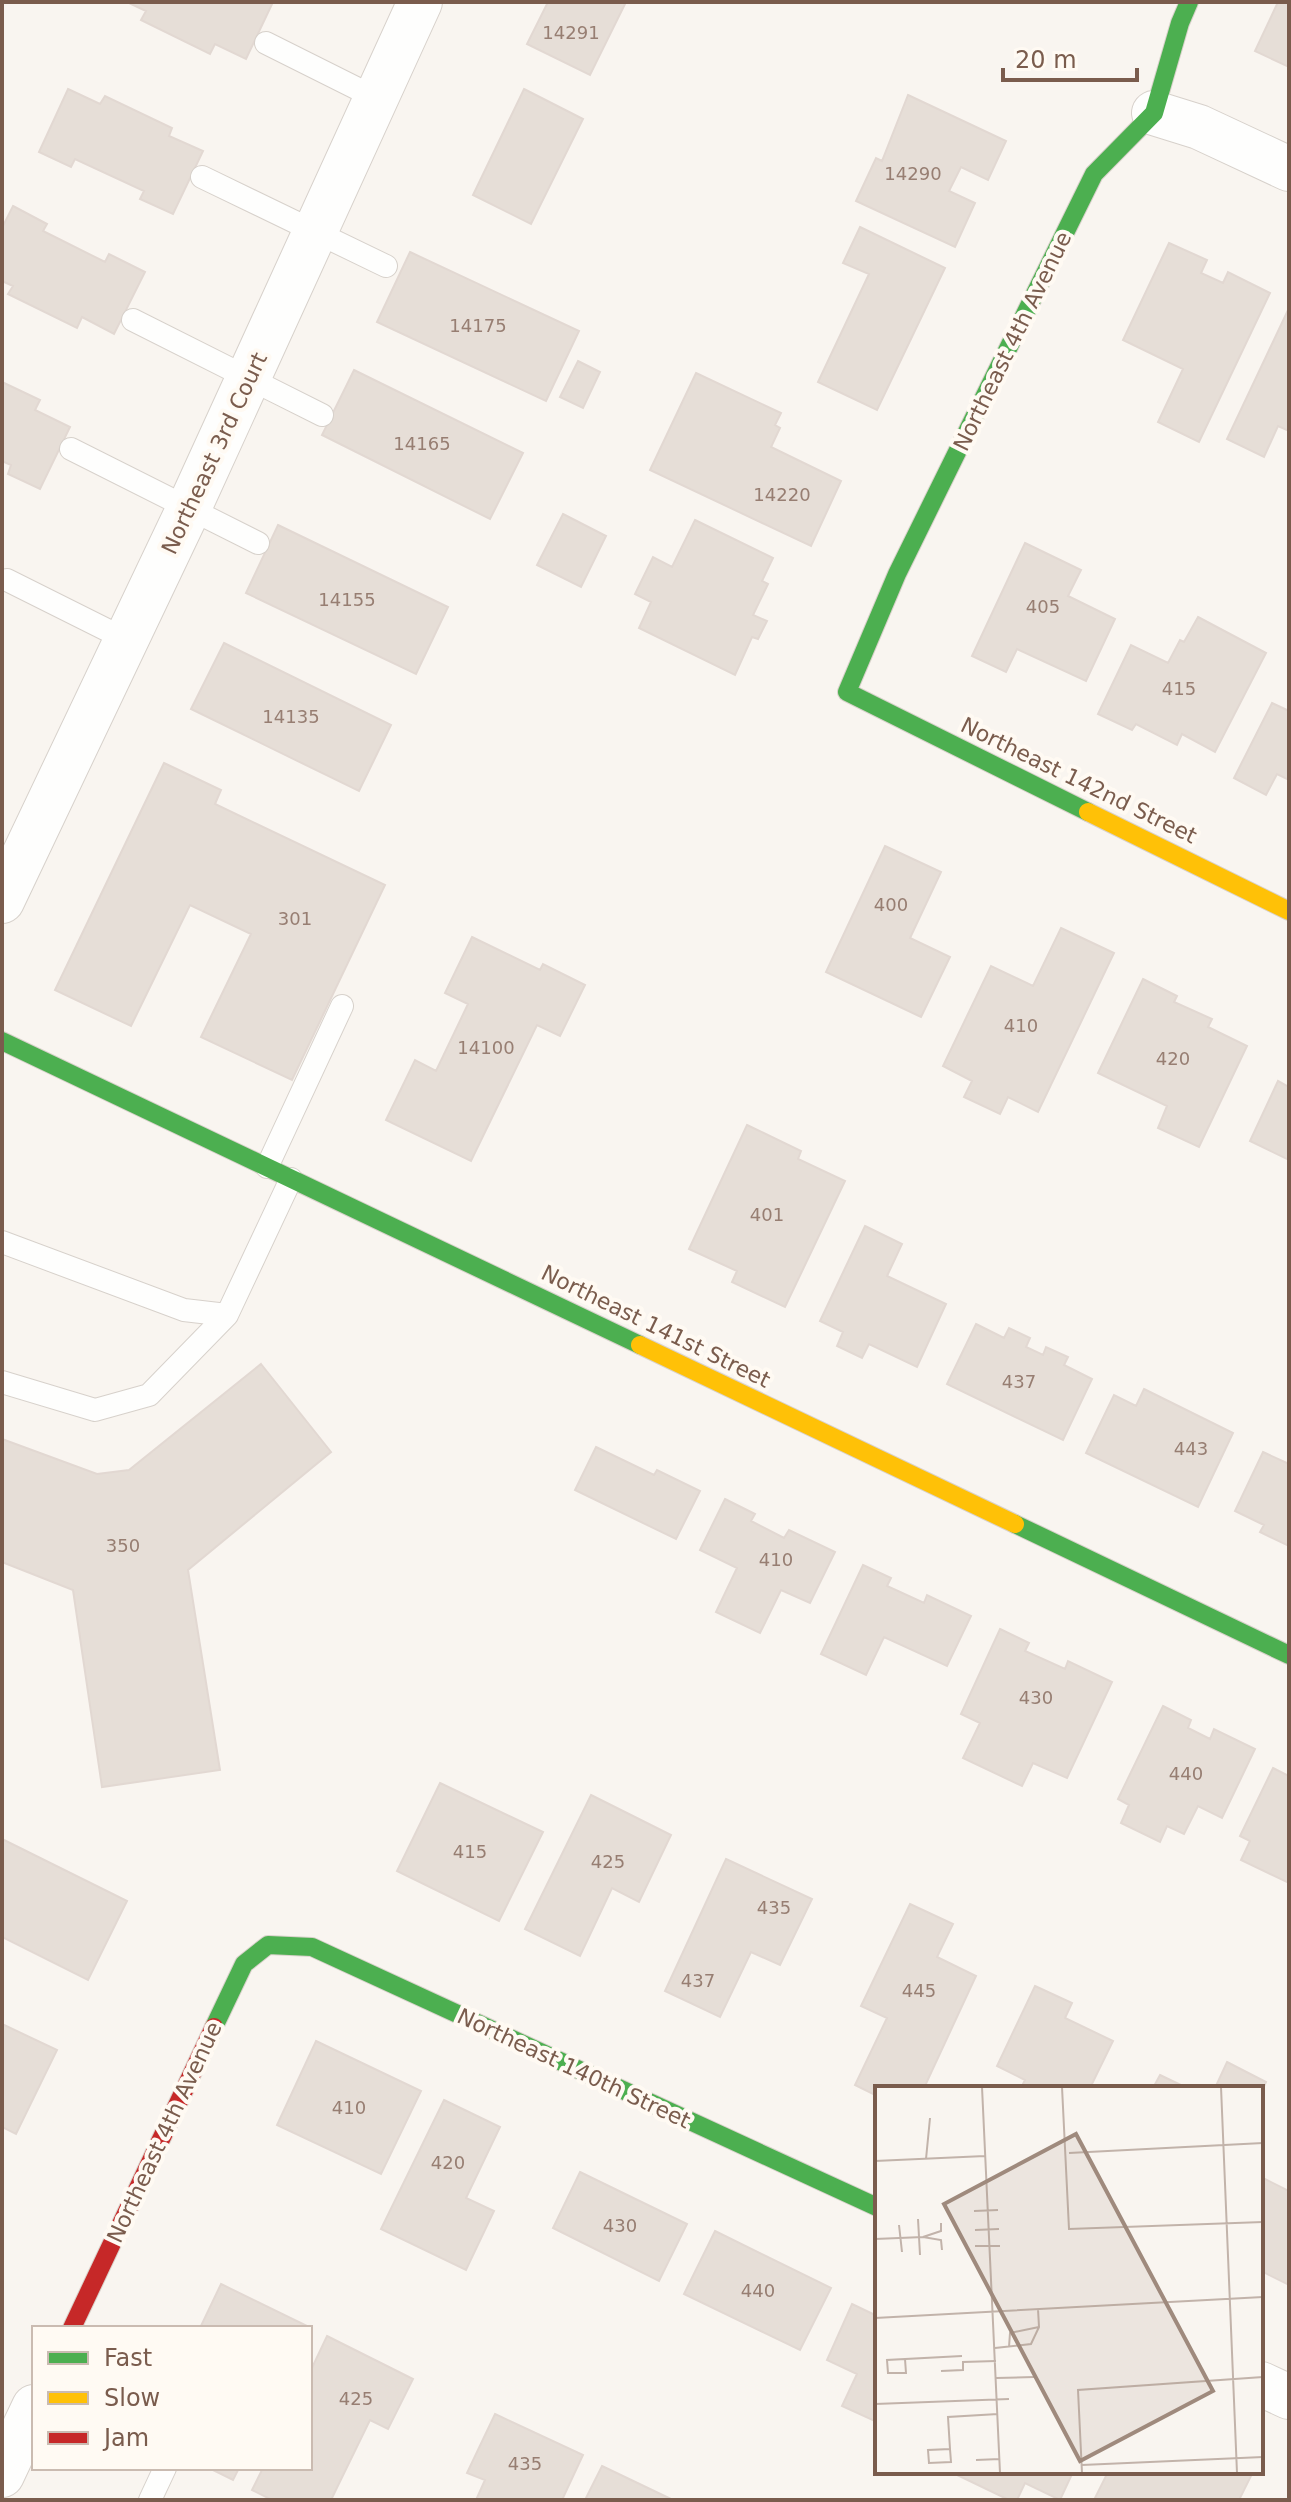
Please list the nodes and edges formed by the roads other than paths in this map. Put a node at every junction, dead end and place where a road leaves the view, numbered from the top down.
1 (420, 2) edge
2 (1189, 2) edge
3 (266, 43) dead end
4 (376, 98) junction
5 (1154, 113) junction
6 (1289, 169) edge
7 (202, 177) dead end
8 (315, 231) junction
9 (386, 266) dead end
10 (133, 320) dead end
11 (248, 378) junction
12 (322, 415) dead end
13 (71, 449) dead end
14 (189, 508) junction
15 (258, 543) dead end
16 (7, 580) dead end
17 (127, 640) junction
18 (847, 692) joint
19 (2, 901) edge
20 (1289, 911) edge
21 (342, 1006) dead end
22 (2, 1041) edge
23 (267, 1167) junction
24 (291, 1179) junction
25 (2, 1242) edge
26 (227, 1315) junction
27 (2, 1382) edge
28 (1289, 1655) edge
29 (268, 1945) joint
30 (875, 2206) edge
31 (73, 2326) edge
32 (1263, 2385) edge
33 (1289, 2397) edge
34 (32, 2411) edge
35 (164, 2470) edge
36 (2, 2475) edge
37 (150, 2500) edge

1 - 4 street, Northeast 3rd Court
2 - 5 street, Northeast 4th Avenue
3 - 4 lane
4 - 8 street, Northeast 3rd Court
5 - 6 street
5 - 18 street, Northeast 4th Avenue
7 - 8 lane
8 - 9 lane
8 - 11 street, Northeast 3rd Court
10 - 11 lane
11 - 12 lane
11 - 14 street, Northeast 3rd Court
13 - 14 lane
14 - 15 lane
14 - 17 street, Northeast 3rd Court
16 - 17 lane
17 - 19 street, Northeast 3rd Court
18 - 20 street, Northeast 142nd Street
21 - 23 lane
22 - 23 street, Northeast 141st Street
23 - 24 street, Northeast 141st Street
24 - 26 lane
24 - 28 street, Northeast 141st Street
25 - 26 lane
26 - 27 lane
29 - 30 street, Northeast 140th Street
29 - 31 street, Northeast 4th Avenue
32 - 33 street
34 - 36 street
35 - 37 lane

